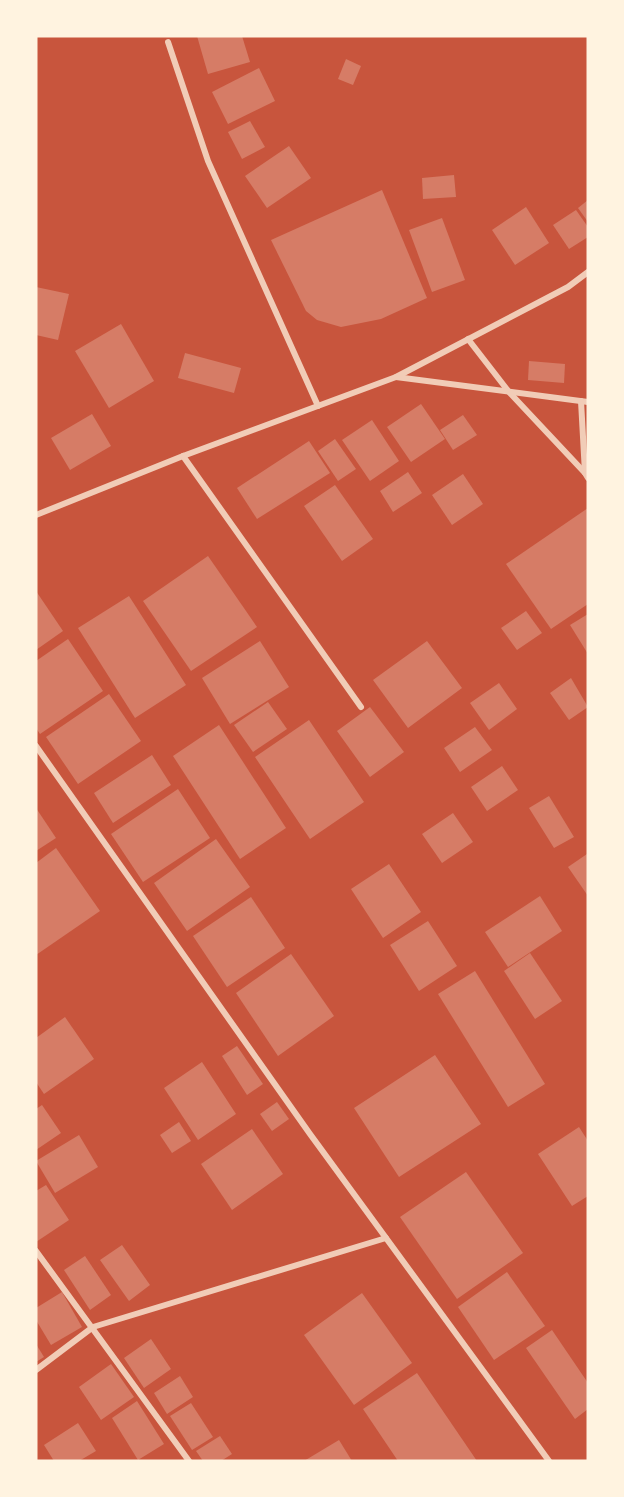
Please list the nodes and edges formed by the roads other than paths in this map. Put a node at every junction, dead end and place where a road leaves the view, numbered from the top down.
1 (168, 42) dead end
2 (588, 272) edge
3 (468, 339) junction
4 (396, 377) junction
5 (508, 392) junction
6 (585, 401) edge
7 (318, 406) junction
8 (183, 456) junction
9 (586, 475) edge
10 (36, 515) edge
11 (361, 707) dead end
12 (36, 746) edge
13 (386, 1239) junction
14 (36, 1251) edge
15 (93, 1328) junction
16 (36, 1370) edge
17 (189, 1461) edge
18 (549, 1461) edge

1 - 7 street
2 - 3 street
3 - 4 street
3 - 5 street
4 - 5 street
4 - 7 street
5 - 6 street
5 - 9 street
6 - 9 street
7 - 8 street
8 - 10 street
8 - 11 street
12 - 13 street
13 - 15 street
13 - 18 street
14 - 15 street
15 - 16 street
15 - 17 street

